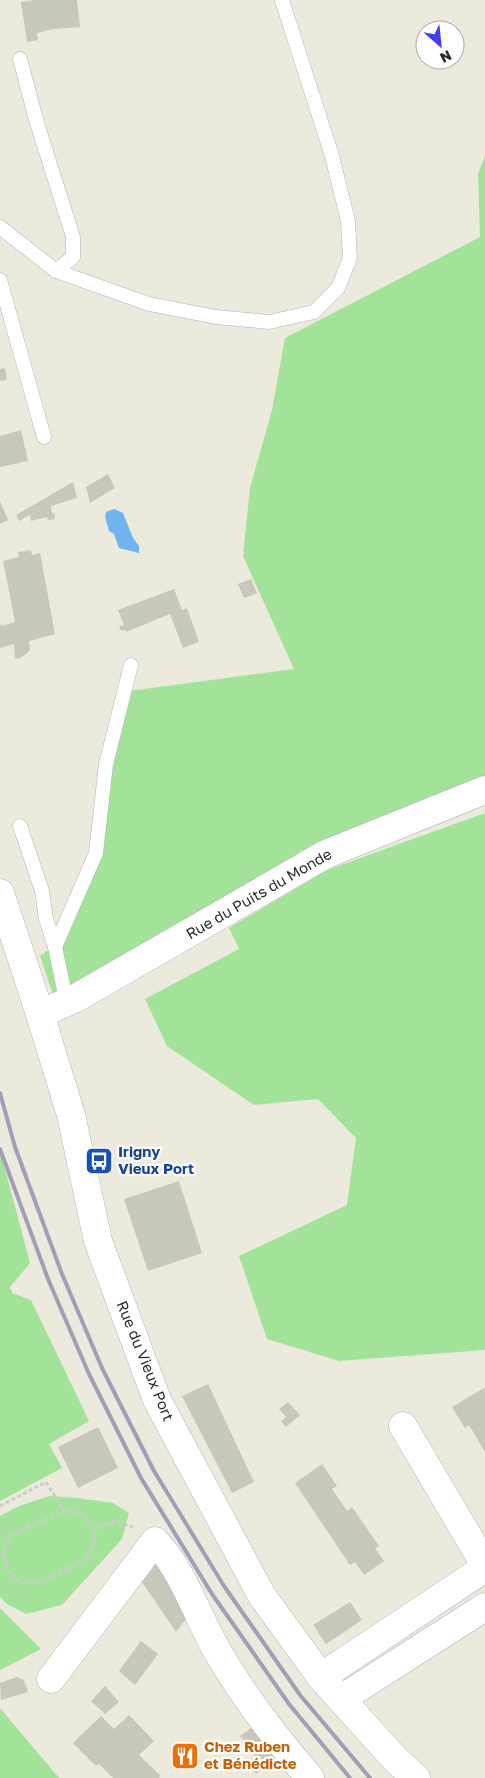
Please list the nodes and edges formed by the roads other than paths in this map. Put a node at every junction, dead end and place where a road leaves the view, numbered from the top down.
1 (282, 0) edge
2 (20, 59) dead end
3 (0, 227) edge
4 (56, 271) junction
5 (0, 280) edge
6 (44, 437) dead end
7 (131, 666) dead end
8 (485, 790) edge
9 (20, 826) dead end
10 (0, 893) edge
11 (54, 946) junction
12 (67, 1004) junction
13 (40, 1014) junction
14 (403, 1426) dead end
15 (485, 1566) edge
16 (485, 1607) edge
17 (321, 1677) junction
18 (51, 1680) dead end
19 (341, 1700) junction
20 (310, 1778) edge
21 (416, 1778) edge

1 - 4 lane
2 - 4 lane
3 - 4 lane
5 - 6 lane
7 - 11 lane
8 - 12 street, Rue du Puits du Monde
9 - 11 lane
10 - 13 street, Rue du Vieux Port
11 - 12 lane
12 - 13 street, Rue du Puits du Monde
13 - 17 street, Rue du Vieux Port
14 - 15 street
15 - 17 street
16 - 19 street
17 - 19 street, Rue du Vieux Port
18 - 20 street
19 - 21 street, Rue du Vieux Port

